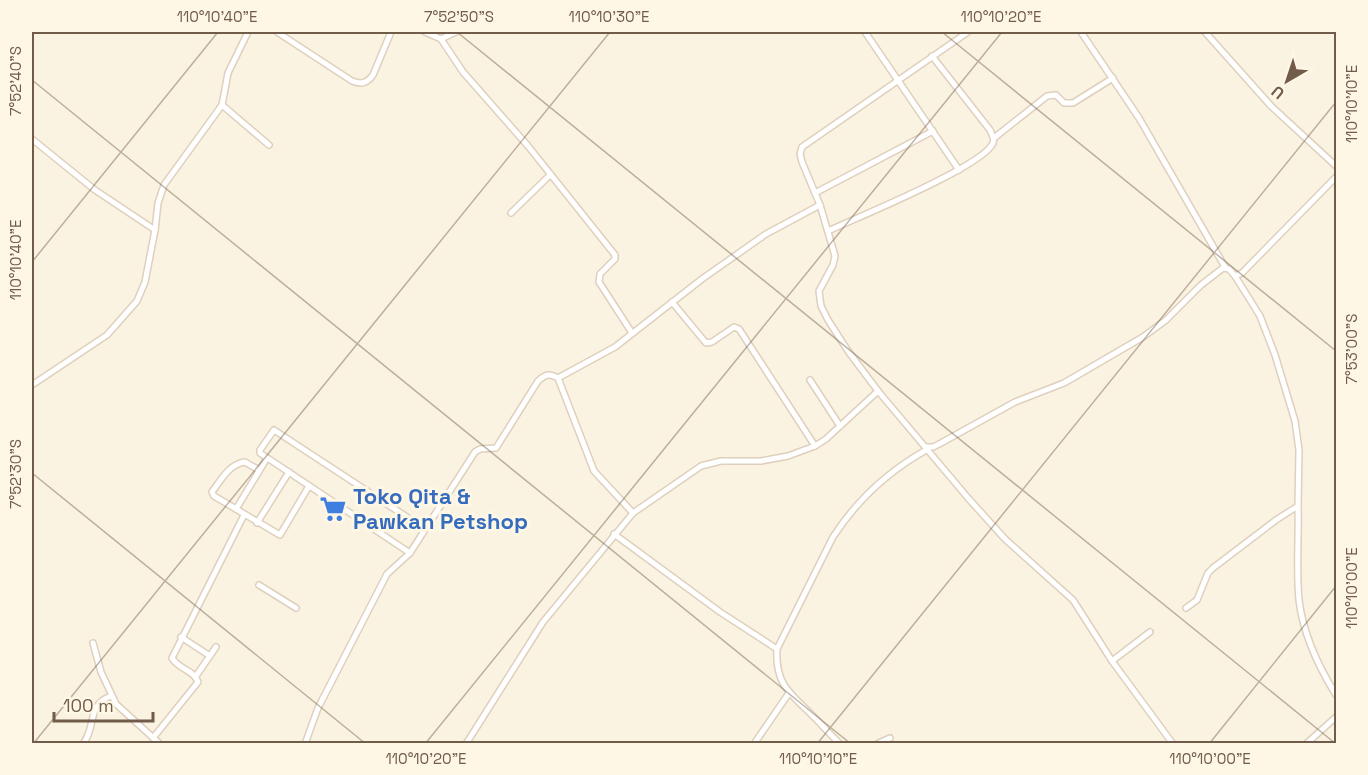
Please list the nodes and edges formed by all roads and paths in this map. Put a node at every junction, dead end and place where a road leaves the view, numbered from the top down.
1 (248, 32) edge
2 (277, 32) edge
3 (391, 32) edge
4 (425, 32) edge
5 (456, 32) edge
6 (865, 32) edge
7 (965, 32) edge
8 (1081, 32) edge
9 (1205, 32) edge
10 (441, 39) junction
11 (932, 56) junction
12 (1113, 78) junction
13 (898, 79) junction
14 (222, 105) junction
15 (933, 131) junction
16 (994, 138) junction
17 (32, 139) edge
18 (269, 145) dead end
19 (1336, 166) edge
20 (959, 170) junction
21 (550, 175) junction
22 (1336, 177) edge
23 (815, 193) junction
24 (820, 205) junction
25 (511, 213) dead end
26 (155, 230) junction
27 (828, 231) junction
28 (1225, 267) junction
29 (1235, 276) junction
30 (672, 302) junction
31 (632, 333) junction
32 (558, 378) junction
33 (810, 380) dead end
34 (32, 385) edge
35 (878, 391) junction
36 (840, 426) junction
37 (815, 446) junction
38 (928, 448) junction
39 (267, 458) junction
40 (259, 470) junction
41 (289, 472) junction
42 (309, 486) junction
43 (1298, 506) junction
44 (236, 509) junction
45 (633, 513) junction
46 (244, 514) junction
47 (257, 523) junction
48 (425, 529) junction
49 (614, 534) junction
50 (410, 553) junction
51 (259, 585) dead end
52 (296, 608) dead end
53 (1186, 608) dead end
54 (1149, 632) dead end
55 (181, 638) junction
56 (93, 643) dead end
57 (216, 647) dead end
58 (777, 649) junction
59 (210, 657) junction
60 (1112, 661) junction
61 (196, 676) junction
62 (1336, 677) edge
63 (1329, 682) junction
64 (789, 693) junction
65 (1336, 695) edge
66 (111, 696) junction
67 (1336, 717) edge
68 (153, 738) junction
69 (890, 738) dead end
70 (83, 744) edge
71 (160, 744) edge
72 (305, 744) edge
73 (466, 744) edge
74 (754, 744) edge
75 (839, 744) edge
76 (877, 744) edge
77 (1173, 744) edge
78 (1306, 744) edge

1 - 14 street
2 - 3 street
4 - 10 street
5 - 10 street
6 - 13 street
7 - 11 street
8 - 12 street
9 - 19 street
10 - 21 street
11 - 13 street
11 - 16 street
12 - 16 street
12 - 28 street
13 - 15 street
13 - 23 street
14 - 18 street
14 - 26 street
15 - 20 street
15 - 23 street
16 - 20 street
17 - 26 street
20 - 27 street
21 - 25 street
21 - 31 street
22 - 29 street
23 - 24 street
24 - 27 street
24 - 30 street
26 - 34 street
27 - 35 street
28 - 29 street
28 - 38 street
29 - 43 street
30 - 31 street
30 - 37 street
31 - 32 street
32 - 45 street
32 - 48 street
33 - 36 street
35 - 36 street
35 - 38 street
36 - 37 street
37 - 45 street
38 - 58 street
38 - 60 street
39 - 40 street
39 - 41 street
39 - 48 street
40 - 44 street
40 - 44 street
41 - 42 street
41 - 47 street
42 - 47 street
42 - 50 street
43 - 53 street
43 - 63 street
44 - 46 street
45 - 49 street
46 - 47 street
46 - 55 street
48 - 50 street
49 - 58 street
49 - 73 street
50 - 72 street
51 - 52 street
54 - 60 street
55 - 59 street
55 - 61 street
56 - 66 street
57 - 59 street
58 - 64 street
59 - 61 street
60 - 77 street
61 - 68 street
62 - 63 street
63 - 65 street
64 - 74 street
64 - 75 street
66 - 68 street
66 - 70 street
67 - 78 street
68 - 71 street
69 - 76 street

